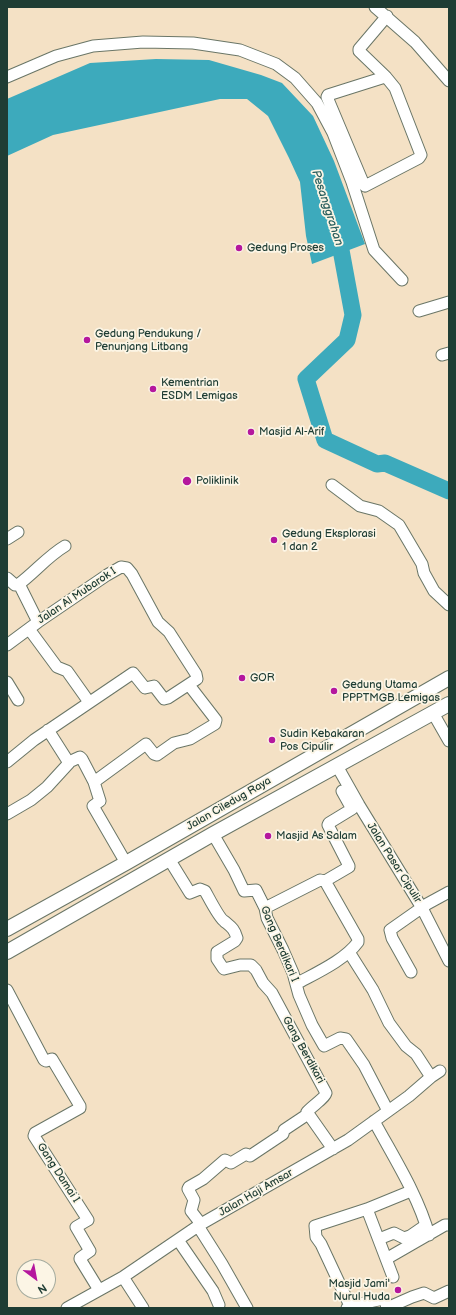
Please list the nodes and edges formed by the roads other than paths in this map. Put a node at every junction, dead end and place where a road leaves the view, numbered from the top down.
1 (375, 7) edge
2 (387, 16) junction
3 (7, 77) edge
4 (385, 77) junction
5 (449, 81) edge
6 (402, 280) dead end
7 (449, 302) edge
8 (419, 311) dead end
9 (332, 485) dead end
10 (18, 532) dead end
11 (7, 539) edge
12 (65, 546) dead end
13 (7, 578) edge
14 (19, 584) junction
15 (449, 605) edge
16 (38, 622) junction
17 (29, 629) junction
18 (7, 645) edge
19 (449, 678) edge
20 (7, 682) edge
21 (189, 685) junction
22 (18, 700) dead end
23 (89, 702) junction
24 (449, 704) edge
25 (433, 713) junction
26 (48, 730) junction
27 (449, 741) edge
28 (7, 762) edge
29 (69, 762) junction
30 (334, 768) junction
31 (288, 771) junction
32 (94, 782) junction
33 (297, 788) junction
34 (355, 807) junction
35 (7, 814) edge
36 (212, 834) junction
37 (169, 859) junction
38 (126, 863) junction
39 (136, 878) junction
40 (325, 881) junction
41 (449, 892) edge
42 (265, 908) junction
43 (422, 908) junction
44 (9, 927) edge
45 (22, 943) junction
46 (7, 952) edge
47 (349, 952) junction
48 (449, 961) edge
49 (411, 972) dead end
50 (296, 984) junction
51 (7, 990) edge
52 (388, 1111) junction
53 (308, 1114) junction
54 (374, 1121) junction
55 (333, 1149) junction
56 (411, 1191) junction
57 (367, 1209) junction
58 (199, 1225) junction
59 (449, 1225) edge
60 (427, 1230) junction
61 (379, 1239) junction
62 (178, 1240) junction
63 (386, 1259) junction
64 (124, 1277) junction
65 (393, 1277) dead end
66 (100, 1290) junction
67 (449, 1291) edge
68 (218, 1305) dead end
69 (348, 1307) edge
70 (67, 1308) edge
71 (143, 1308) edge
72 (247, 1308) edge
73 (388, 1308) edge

1 - 2 street
2 - 4 street
2 - 5 street
3 - 6 street
4 - 4 street
7 - 8 street
9 - 15 street
10 - 11 street
12 - 14 street
13 - 14 street
14 - 16 street
16 - 17 street, Jalan Al Mubarok I
16 - 21 street, Jalan Al Mubarok I
17 - 18 street, Jalan Al Mubarok I
17 - 23 street
19 - 31 main road, Jalan Ciledug Raya
20 - 22 street
21 - 23 street
21 - 32 street
23 - 26 street
24 - 25 main road, Jalan Ciledug Raya
25 - 27 street
25 - 30 main road, Jalan Ciledug Raya
26 - 28 street
26 - 29 street
29 - 32 street
29 - 35 street
30 - 33 main road, Jalan Ciledug Raya
30 - 34 street, Jalan Pasar Cipulir
31 - 33 main road
31 - 38 main road, Jalan Ciledug Raya
32 - 38 street
33 - 36 main road, Jalan Ciledug Raya
34 - 40 street
34 - 43 street, Jalan Pasar Cipulir
36 - 37 main road, Jalan Ciledug Raya
36 - 42 street, Gang Berdikari I
37 - 39 main road, Jalan Ciledug Raya
37 - 53 street, Gang Berdikari
38 - 39 main road
38 - 44 main road, Jalan Ciledug Raya
39 - 45 main road, Jalan Ciledug Raya
40 - 42 street
40 - 47 street
41 - 43 street
42 - 50 street, Gang Berdikari I
43 - 48 street, Jalan Pasar Cipulir
43 - 49 street
44 - 45 main road
45 - 46 main road, Jalan Ciledug Raya
47 - 50 street
47 - 52 street, Jalan Haji Amsar
50 - 52 street, Gang Berdikari I
51 - 66 street, Gang Damai I
52 - 54 street, Jalan Haji Amsar
53 - 55 street
53 - 58 street
54 - 55 street, Jalan Haji Amsar
54 - 56 street
55 - 58 street, Jalan Haji Amsar
56 - 57 street
56 - 60 street
57 - 61 street
57 - 69 street
58 - 62 street, Jalan Haji Amsar
58 - 72 street
59 - 60 street
60 - 61 street
60 - 63 street
61 - 63 street
62 - 64 street, Jalan Haji Amsar
62 - 68 street
63 - 65 street
64 - 66 street, Jalan Haji Amsar
64 - 71 street
66 - 70 street, Jalan Haji Amsar
67 - 73 street
69 - 73 street

